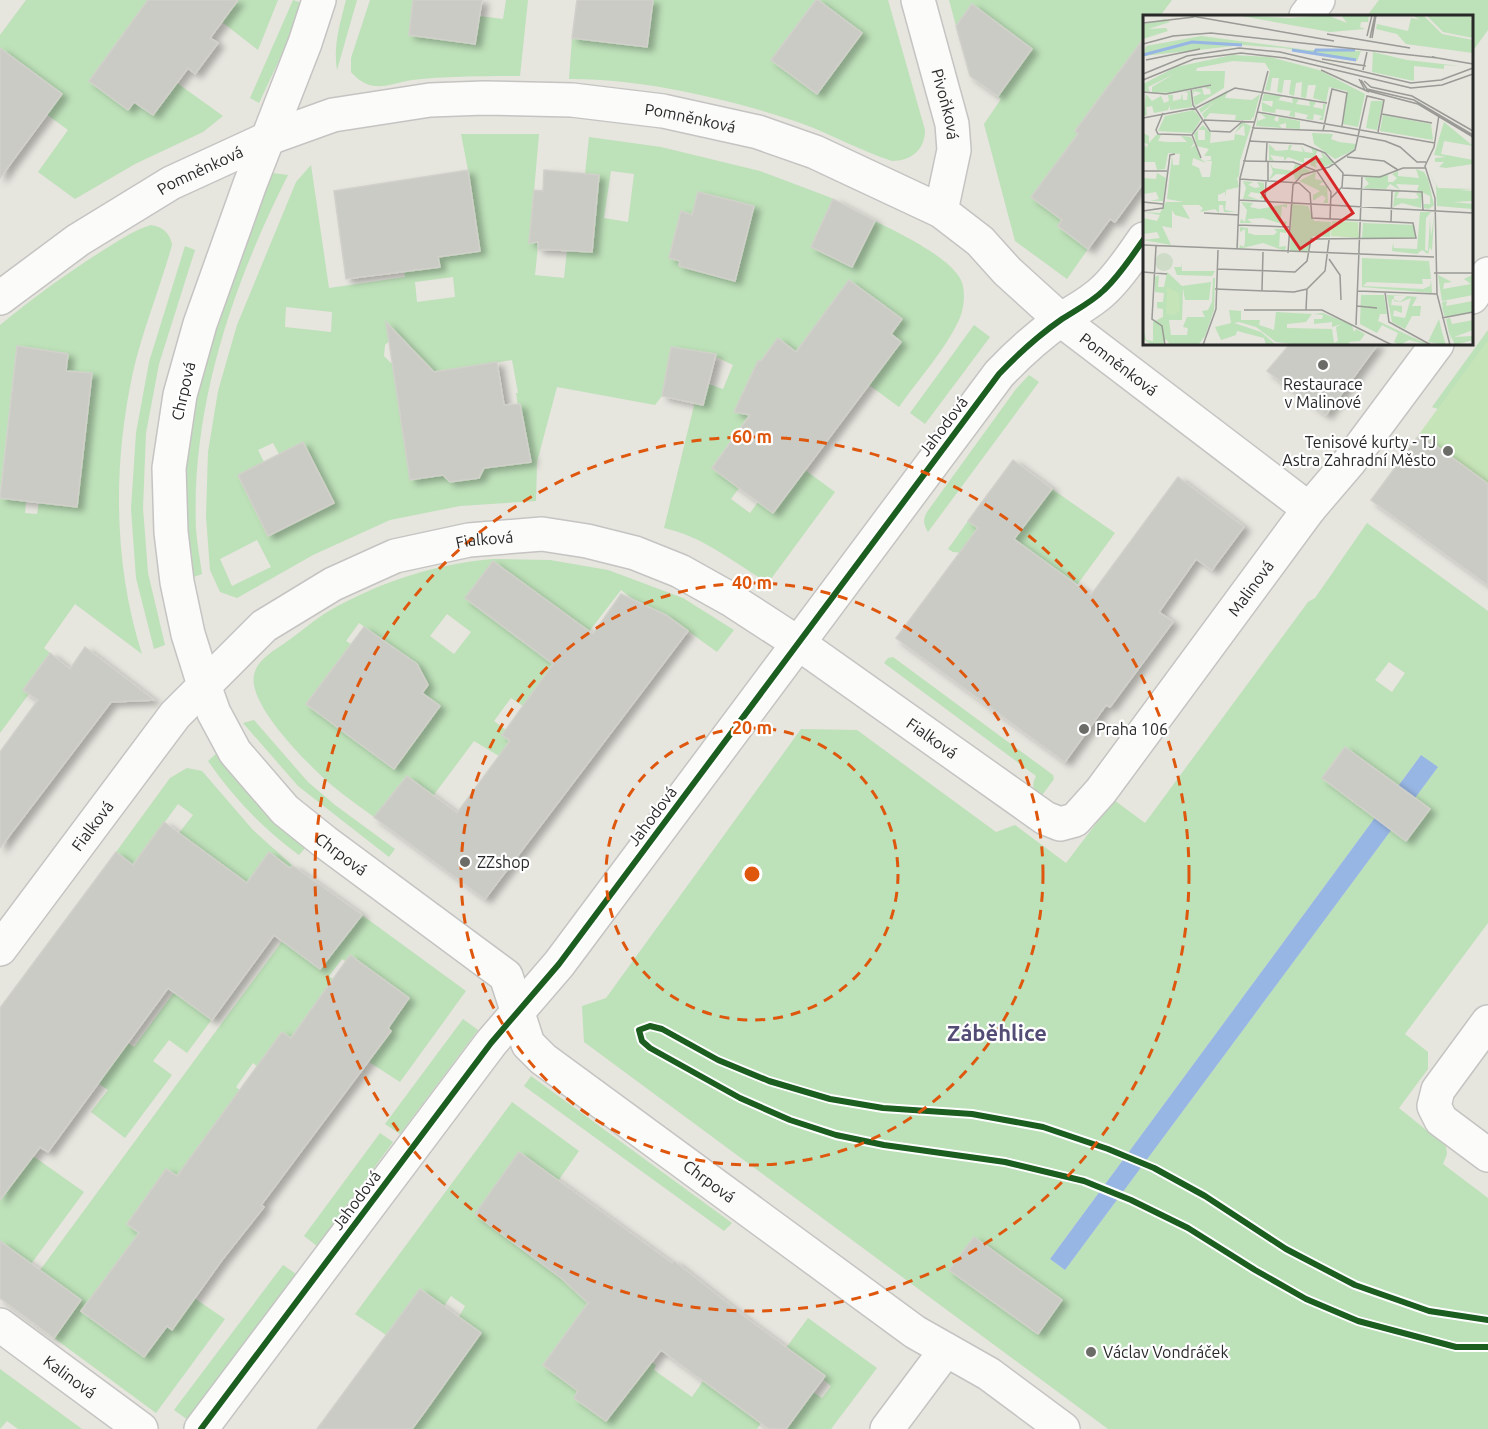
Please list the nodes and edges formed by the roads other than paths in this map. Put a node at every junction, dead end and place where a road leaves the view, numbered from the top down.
1 (320, 0) edge
2 (918, 0) edge
3 (1318, 0) edge
4 (1307, 15) edge
5 (269, 138) junction
6 (941, 211) junction
7 (1143, 240) edge
8 (1488, 274) edge
9 (1473, 296) edge
10 (0, 298) edge
11 (1061, 320) junction
12 (1436, 345) edge
13 (1310, 508) junction
14 (798, 643) junction
15 (204, 685) junction
16 (1060, 824) joint
17 (0, 949) edge
18 (518, 1010) junction
19 (1488, 1022) edge
20 (1488, 1155) edge
21 (0, 1324) edge
22 (946, 1350) junction
23 (141, 1429) edge
24 (201, 1429) edge
25 (887, 1429) edge
26 (1063, 1429) edge

1 - 5 street, Chrpová
2 - 6 street, Pivoňková
3 - 4 street
5 - 6 street, Pomněnková
5 - 10 street, Pomněnková
5 - 15 street, Chrpová
6 - 11 street, Pomněnková
7 - 11 street, Jahodová
8 - 9 street
11 - 13 street, Pomněnková
11 - 14 street, Jahodová
12 - 13 street, Malinová
13 - 16 street, Malinová
14 - 15 street, Fialková
14 - 16 street, Fialková
14 - 18 street, Jahodová
15 - 17 street, Fialková
15 - 18 street, Chrpová
18 - 22 street, Chrpová
18 - 24 street, Jahodová
19 - 20 street
21 - 23 street, Kalinová
22 - 25 street
22 - 26 street, Chrpová

